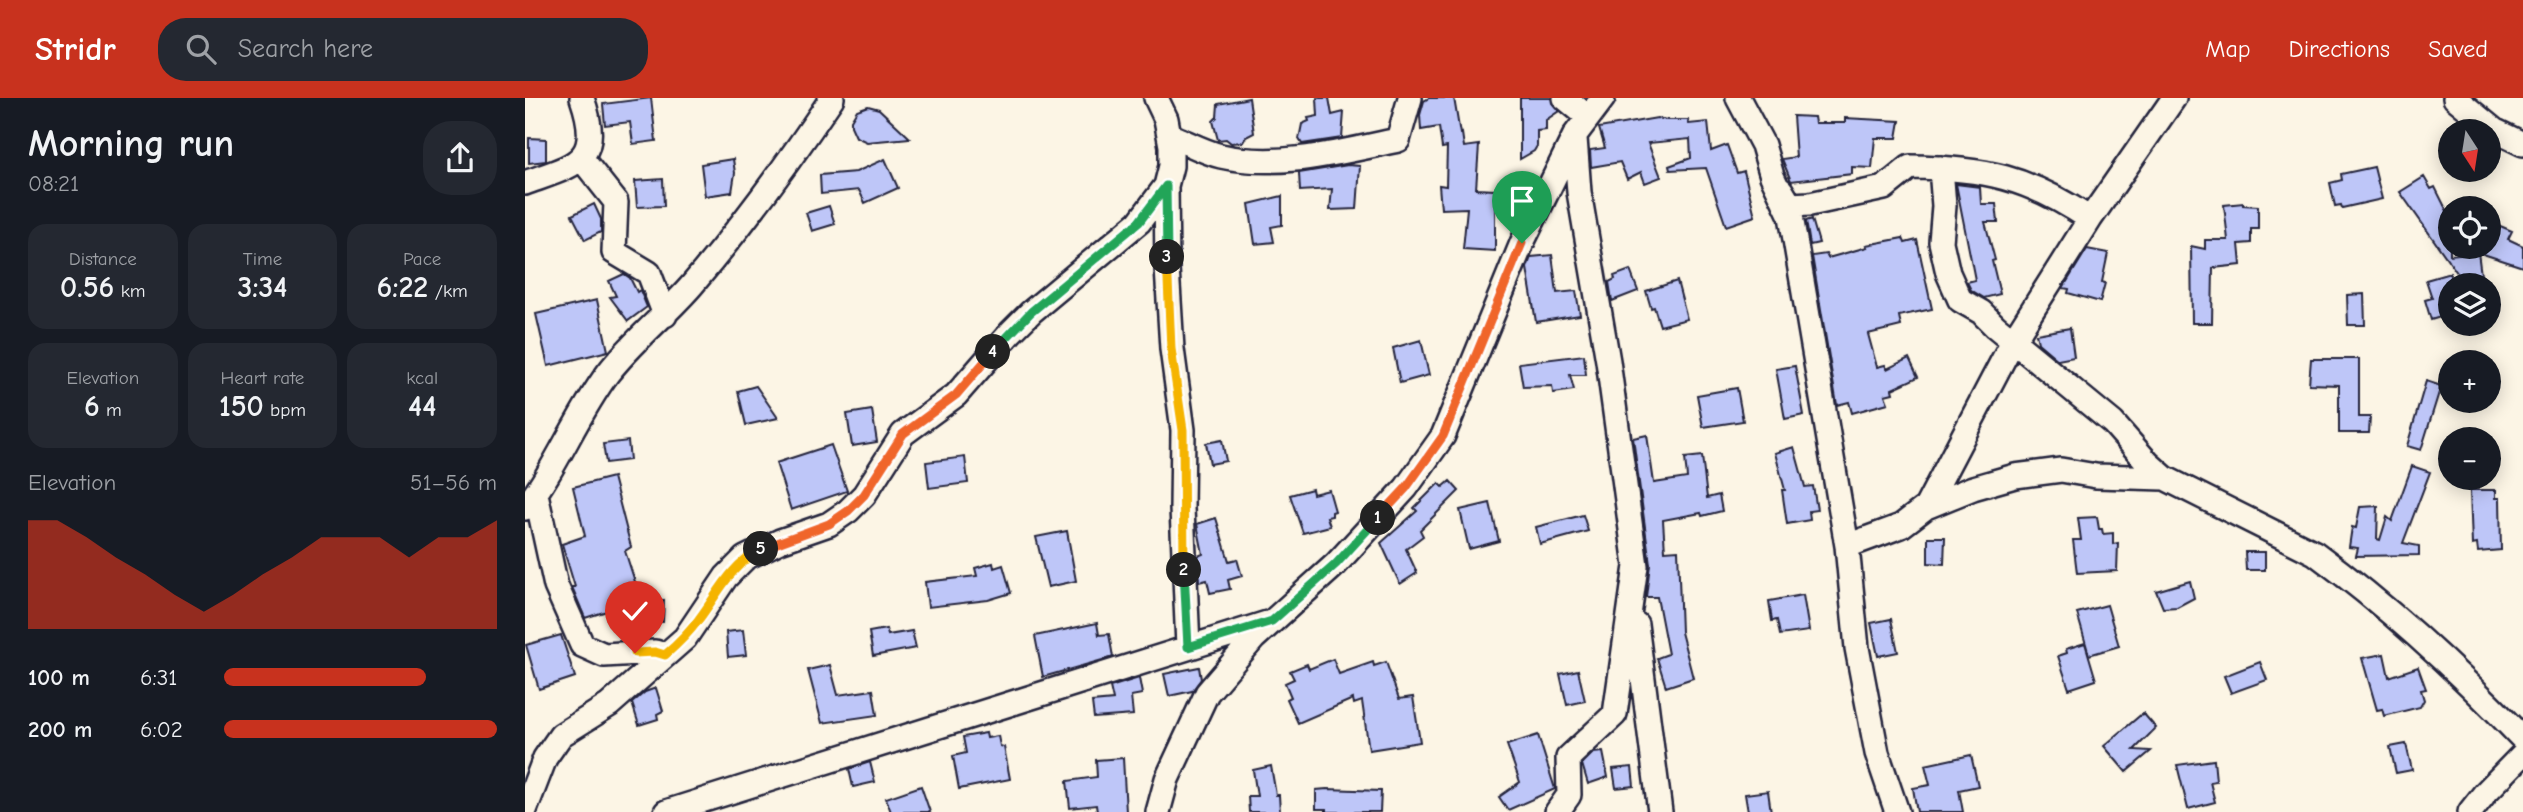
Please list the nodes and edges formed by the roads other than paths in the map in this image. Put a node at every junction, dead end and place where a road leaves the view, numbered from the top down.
1 (582, 98) edge
2 (832, 98) edge
3 (1156, 98) edge
4 (1410, 98) edge
5 (1565, 98) edge
6 (1625, 98) edge
7 (1738, 98) edge
8 (2174, 98) edge
9 (2455, 98) edge
10 (1593, 110) edge
11 (1176, 138) dead end
12 (2523, 145) edge
13 (582, 159) junction
14 (1941, 168) junction
15 (1772, 176) junction
16 (525, 183) edge
17 (1166, 186) junction
18 (2090, 219) junction
19 (665, 315) junction
20 (2013, 341) junction
21 (2165, 478) junction
22 (531, 501) edge
23 (1926, 507) junction
24 (1847, 546) junction
25 (1632, 593) junction
26 (1272, 621) junction
27 (1188, 647) junction
28 (665, 655) junction
29 (2523, 739) edge
30 (2523, 754) edge
31 (525, 810) edge
32 (666, 812) edge
33 (1158, 812) edge
34 (1557, 812) edge
35 (1660, 812) edge
36 (1897, 812) edge
37 (2470, 812) edge

1 - 13 street
2 - 19 street
3 - 17 street
4 - 11 street
5 - 10 street
6 - 10 street
7 - 15 street
8 - 18 street
9 - 12 street
10 - 25 street
10 - 26 street
13 - 16 street
13 - 19 street
14 - 15 street
14 - 18 street
14 - 20 street
15 - 24 street
17 - 27 street
17 - 28 street
18 - 20 street
19 - 22 street
20 - 21 street
20 - 23 street
21 - 23 street
21 - 29 street
22 - 28 street
23 - 24 street
24 - 36 street
25 - 34 street
25 - 35 street
26 - 27 street
26 - 33 street
27 - 32 street
28 - 31 street
30 - 37 street

